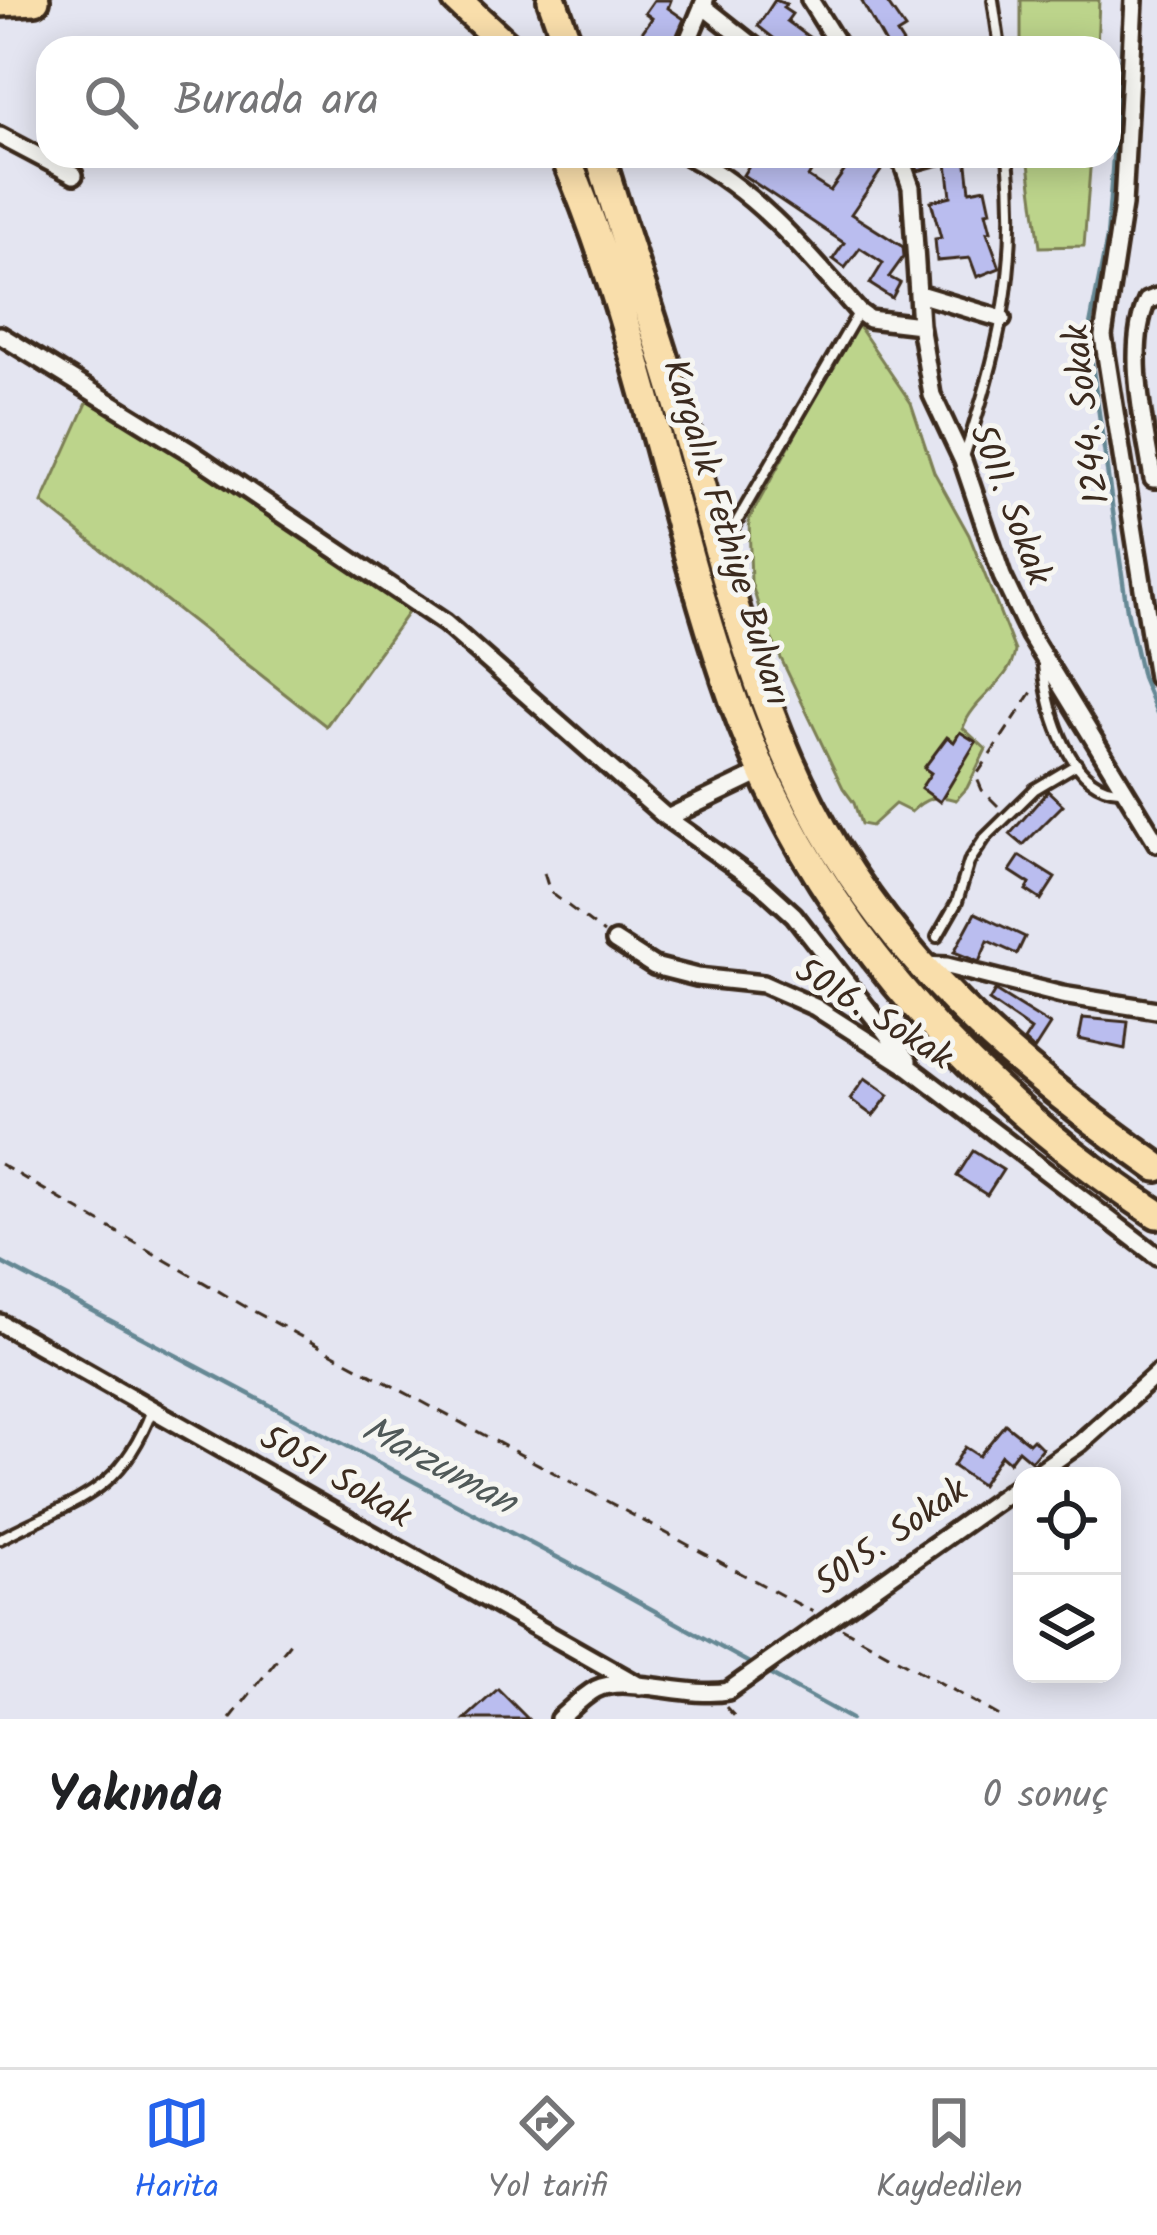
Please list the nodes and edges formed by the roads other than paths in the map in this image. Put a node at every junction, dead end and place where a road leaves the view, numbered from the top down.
1 (35, 0) edge
2 (458, 0) edge
3 (478, 0) edge
4 (810, 0) edge
5 (993, 0) edge
6 (1134, 0) edge
7 (0, 2) edge
8 (704, 3) edge
9 (497, 36) edge
10 (502, 36) edge
11 (690, 36) edge
12 (742, 36) edge
13 (832, 36) edge
14 (998, 36) edge
15 (0, 136) edge
16 (36, 155) edge
17 (61, 168) edge
18 (570, 168) edge
19 (604, 168) edge
20 (723, 168) edge
21 (903, 168) edge
22 (1009, 168) edge
23 (74, 175) dead end
24 (1156, 291) edge
25 (919, 294) junction
26 (858, 311) junction
27 (1002, 319) junction
28 (920, 325) junction
29 (0, 335) edge
30 (963, 461) junction
31 (1157, 478) edge
32 (720, 550) junction
33 (1043, 666) junction
34 (1157, 677) edge
35 (1077, 764) junction
36 (765, 771) junction
37 (1126, 790) junction
38 (667, 818) junction
39 (1157, 843) edge
40 (937, 937) dead end
41 (615, 941) road end
42 (921, 965) junction
43 (1157, 1010) edge
44 (920, 1075) junction
45 (1157, 1167) edge
46 (1157, 1214) edge
47 (1157, 1256) edge
48 (0, 1323) edge
49 (1157, 1374) edge
50 (153, 1408) junction
51 (1046, 1467) edge
52 (1013, 1490) edge
53 (0, 1539) edge
54 (640, 1686) junction
55 (560, 1719) edge

1 - 7 highway
2 - 9 highway
3 - 10 highway
4 - 13 street
5 - 14 lane
6 - 34 street, 1244. Sokak
8 - 11 street
8 - 12 street
15 - 16 street
17 - 23 street
18 - 36 highway, Kargalık Fethiye Bulvarı
19 - 32 highway, Kargalık Fethiye Bulvarı
20 - 26 street
21 - 25 street, 5011. Sokak
22 - 27 lane
24 - 31 street
25 - 27 street
25 - 28 street, 5011. Sokak
26 - 28 street
26 - 32 lane
27 - 30 lane
28 - 30 street, 5011. Sokak
29 - 38 street
30 - 33 street, 5011. Sokak
32 - 42 highway, Kargalık Fethiye Bulvarı
33 - 35 lane
33 - 37 street, 5011. Sokak
35 - 37 lane
35 - 40 lane
36 - 38 street
36 - 46 highway, Kargalık Fethiye Bulvarı
37 - 39 street, 5011. Sokak
38 - 44 street
41 - 44 street, 5016. Sokak
42 - 43 street
42 - 45 highway, Kargalık Fethiye Bulvarı
44 - 47 street, 5016. Sokak
48 - 50 street, 5051 Sokak
49 - 51 street
50 - 53 lane
50 - 54 street, 5051 Sokak
52 - 54 street, 5015. Sokak
54 - 55 street

